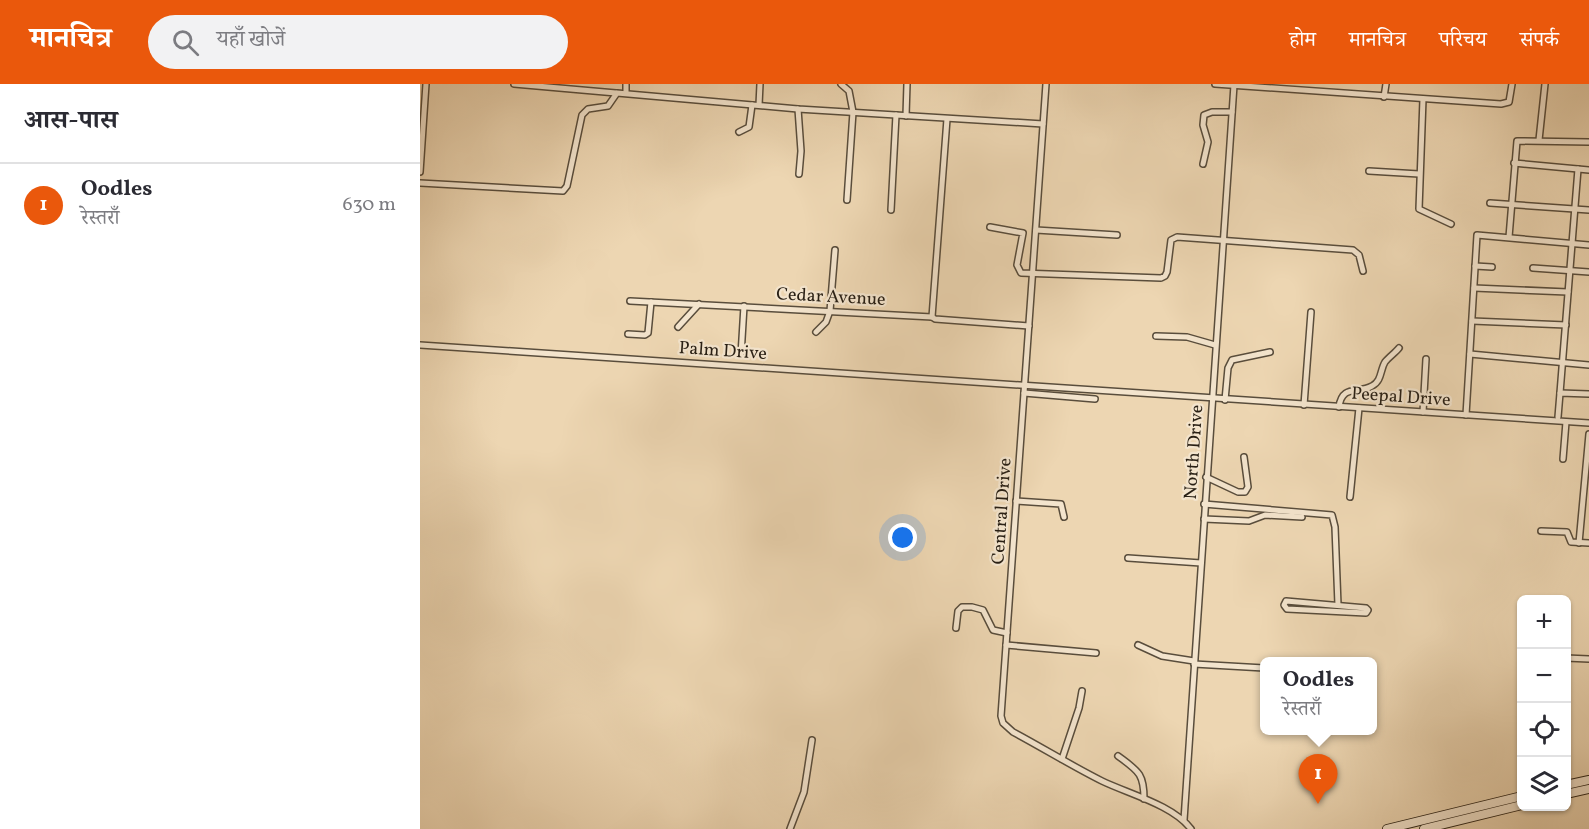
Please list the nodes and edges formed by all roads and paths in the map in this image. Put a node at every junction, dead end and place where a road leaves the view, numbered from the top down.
1 (426, 84) edge
2 (514, 84) edge
3 (626, 84) edge
4 (760, 84) edge
5 (841, 84) edge
6 (907, 84) edge
7 (1046, 84) edge
8 (1215, 84) edge
9 (1322, 84) edge
10 (1386, 84) edge
11 (1512, 84) edge
12 (1545, 84) edge
13 (1238, 85) edge
14 (616, 93) junction
15 (626, 93) junction
16 (1322, 93) junction
17 (1384, 96) junction
18 (423, 99) edge
19 (1423, 99) junction
20 (756, 105) junction
21 (798, 109) junction
22 (853, 112) junction
23 (1232, 112) junction
24 (896, 116) junction
25 (906, 116) junction
26 (946, 119) junction
27 (1043, 124) junction
28 (739, 132) dead end
29 (1539, 140) junction
30 (1589, 142) edge
31 (1514, 163) junction
32 (1203, 164) dead end
33 (1578, 169) junction
34 (1589, 170) edge
35 (1369, 171) dead end
36 (420, 172) edge
37 (799, 174) dead end
38 (1419, 174) junction
39 (420, 183) edge
40 (847, 200) dead end
41 (1490, 203) dead end
42 (1511, 204) junction
43 (1575, 209) junction
44 (891, 210) dead end
45 (1589, 210) edge
46 (1451, 224) dead end
47 (990, 228) dead end
48 (1036, 230) junction
49 (1117, 235) dead end
50 (1509, 237) junction
51 (1222, 241) junction
52 (1572, 242) junction
53 (1589, 245) edge
54 (835, 250) dead end
55 (1475, 266) junction
56 (1492, 267) dead end
57 (1533, 268) dead end
58 (1364, 271) dead end
59 (1570, 271) junction
60 (1589, 272) edge
61 (1033, 274) junction
62 (1474, 288) junction
63 (1568, 292) junction
64 (630, 301) dead end
65 (651, 302) junction
66 (699, 304) junction
67 (744, 306) junction
68 (831, 311) junction
69 (1311, 312) dead end
70 (932, 317) junction
71 (1472, 321) junction
72 (1566, 325) junction
73 (1029, 326) junction
74 (678, 327) dead end
75 (816, 332) dead end
76 (628, 334) dead end
77 (1156, 336) dead end
78 (420, 345) edge
79 (1215, 345) junction
80 (1399, 348) dead end
81 (1270, 352) dead end
82 (1470, 354) junction
83 (741, 355) dead end
84 (1426, 359) dead end
85 (1563, 362) junction
86 (1589, 365) edge
87 (1025, 385) junction
88 (1024, 393) junction
89 (1560, 393) junction
90 (1589, 394) edge
91 (1095, 399) dead end
92 (1211, 399) junction
93 (1225, 400) junction
94 (1304, 405) junction
95 (1340, 407) junction
96 (1359, 408) junction
97 (1423, 412) junction
98 (1466, 415) junction
99 (1558, 417) dead end
100 (1566, 422) junction
101 (1589, 423) edge
102 (1589, 434) edge
103 (1244, 457) dead end
104 (1563, 459) dead end
105 (1206, 477) junction
106 (1350, 497) dead end
107 (1016, 501) junction
108 (1204, 504) junction
109 (1064, 517) dead end
110 (1302, 517) dead end
111 (1204, 519) junction
112 (1541, 531) dead end
113 (1579, 543) junction
114 (1589, 543) edge
115 (1128, 558) dead end
116 (1201, 563) junction
117 (1338, 604) junction
118 (956, 628) dead end
119 (1007, 633) junction
120 (1006, 645) junction
121 (1138, 645) dead end
122 (1096, 653) dead end
123 (1571, 658) edge
124 (1589, 659) edge
125 (1194, 663) junction
126 (1260, 668) edge
127 (1082, 691) dead end
128 (812, 740) dead end
129 (1118, 756) dead end
130 (1062, 759) junction
131 (1589, 780) edge
132 (1571, 786) edge
133 (1579, 787) junction
134 (1589, 789) edge
135 (1571, 791) edge
136 (1517, 797) edge
137 (1144, 799) junction
138 (1517, 806) edge
139 (1184, 820) junction
140 (790, 829) edge
141 (1191, 829) edge
142 (1387, 829) edge
143 (1425, 829) edge

1 - 18 street
2 - 14 street
3 - 15 street
4 - 20 street
5 - 22 street
6 - 25 street
7 - 27 street, Central Drive
8 - 13 street
9 - 16 street
10 - 17 street
11 - 19 street
12 - 29 street
13 - 16 street
13 - 23 street, North Drive
14 - 15 street
14 - 39 street
15 - 20 street
16 - 17 street
17 - 19 street
18 - 36 street
19 - 38 street
20 - 21 street
20 - 28 street
21 - 22 street
21 - 37 street
22 - 24 street
22 - 40 street
23 - 32 street
23 - 51 street, North Drive
24 - 25 street
24 - 44 street
25 - 26 street
26 - 27 street
26 - 70 street
27 - 48 street, Central Drive
29 - 30 street
29 - 31 street
31 - 33 street
31 - 42 street
33 - 34 street
33 - 43 street
35 - 38 street
38 - 46 street
41 - 42 street
42 - 43 street
42 - 50 street
43 - 45 street
43 - 52 street
47 - 61 street
48 - 49 street
48 - 61 street, Central Drive
50 - 52 street
50 - 55 street
51 - 58 street
51 - 61 street
51 - 79 street, North Drive
52 - 53 street
52 - 59 street
54 - 68 street
55 - 56 street
55 - 62 street
57 - 59 street
59 - 60 street
59 - 63 street
61 - 73 street, Central Drive
62 - 63 street
62 - 71 street
63 - 72 street
64 - 65 street, Cedar Avenue
65 - 66 street, Cedar Avenue
65 - 76 street
66 - 67 street, Cedar Avenue
66 - 74 street
67 - 68 street, Cedar Avenue
67 - 83 street
68 - 70 street, Cedar Avenue
68 - 75 street
69 - 94 street
70 - 73 street, Cedar Avenue
71 - 72 street
71 - 82 street
72 - 85 street
73 - 87 street, Central Drive
77 - 79 street
78 - 87 street, Palm Drive
79 - 92 street, North Drive
80 - 95 street
81 - 93 street
82 - 85 street
82 - 98 street
84 - 97 street
85 - 86 street
85 - 89 street
87 - 88 street, Central Drive
87 - 92 street, Palm Drive
88 - 91 street
88 - 107 street, Central Drive
89 - 90 street
89 - 99 street
92 - 93 street, Peepal Drive
92 - 105 street, North Drive
93 - 94 street, Peepal Drive
94 - 95 street, Peepal Drive
95 - 96 street, Peepal Drive
96 - 97 street, Peepal Drive
96 - 106 street
97 - 98 street, Peepal Drive
98 - 100 street, Peepal Drive
100 - 101 street, Peepal Drive
100 - 104 street
102 - 113 street
103 - 105 street
105 - 108 street, North Drive
107 - 109 street
107 - 119 street, Central Drive
108 - 111 street, North Drive
108 - 117 street
110 - 111 street
111 - 116 street, North Drive
112 - 113 street
113 - 114 street
115 - 116 street
116 - 125 street, North Drive
117 - 117 street
118 - 119 street
119 - 120 street, Central Drive
120 - 122 street
120 - 130 street, Central Drive
121 - 125 street
123 - 124 street
125 - 126 street
125 - 139 street, North Drive
127 - 130 street
128 - 140 street
129 - 137 street
130 - 137 street, Central Drive
131 - 133 main road
132 - 133 main road
133 - 134 main road
133 - 135 main road
136 - 142 main road
137 - 139 street, Central Drive
138 - 143 main road
139 - 141 street, Central Drive

